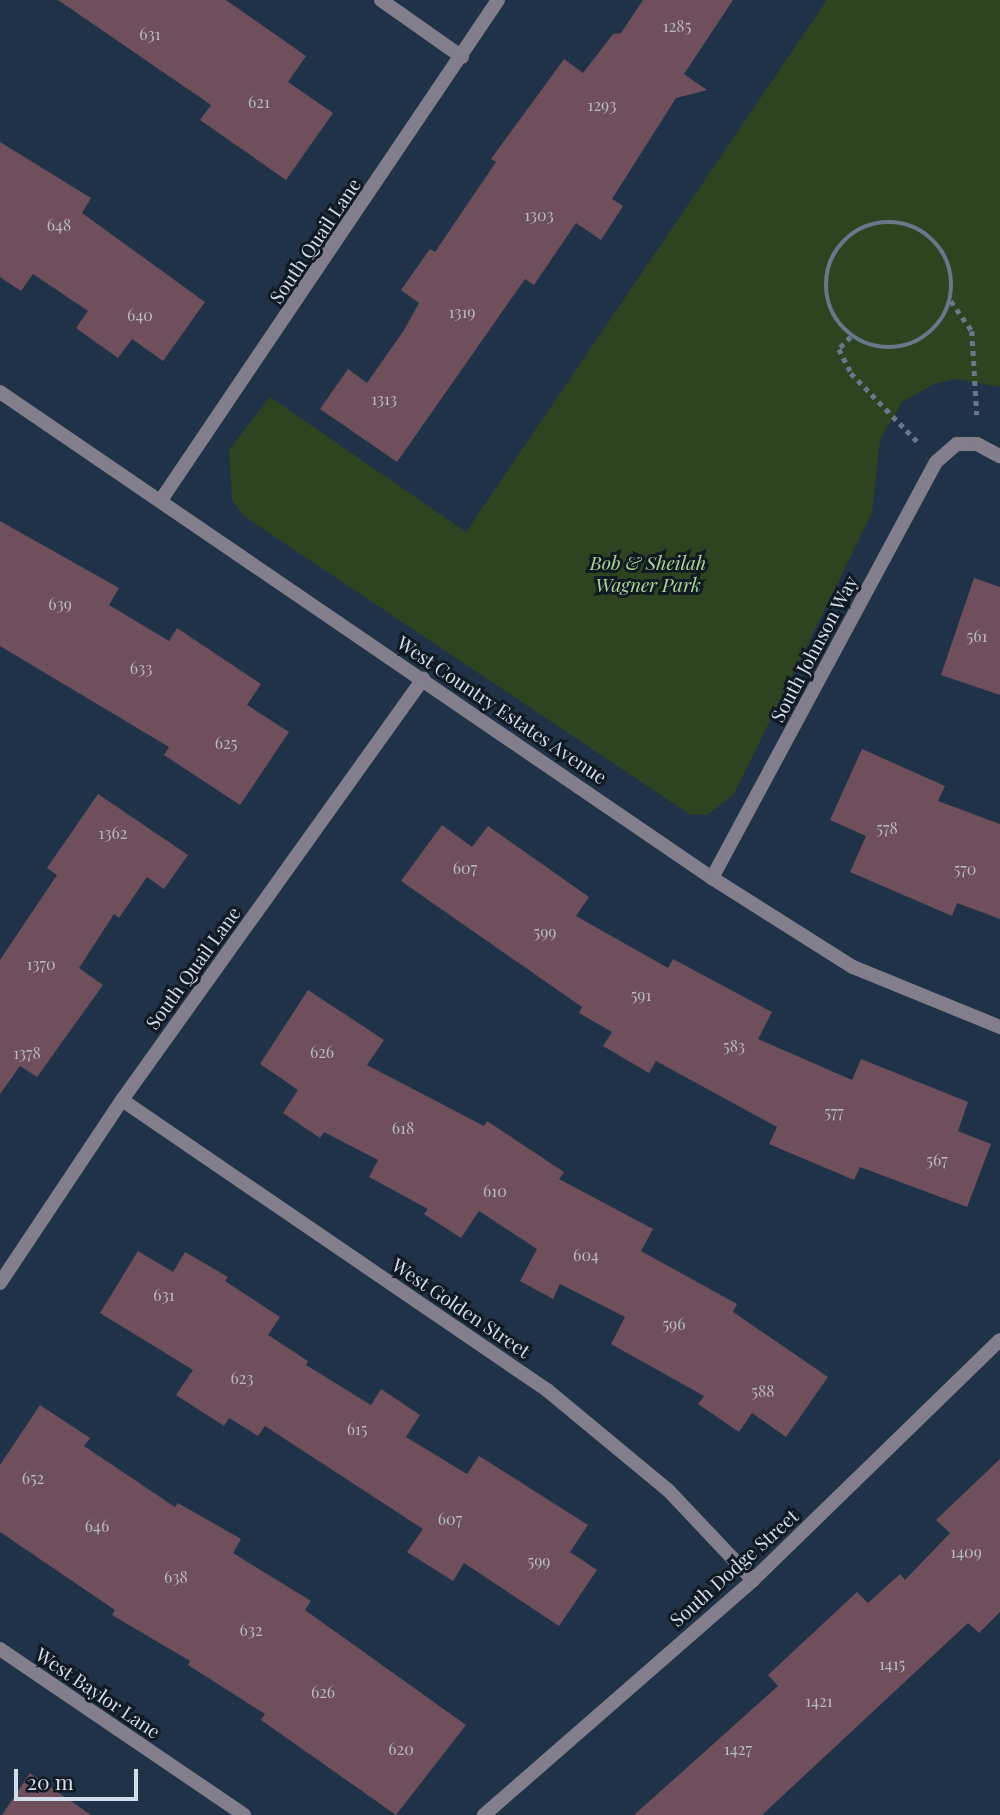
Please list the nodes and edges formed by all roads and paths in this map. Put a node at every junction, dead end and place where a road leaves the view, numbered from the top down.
1 (381, 0) edge
2 (498, 0) edge
3 (462, 57) junction
4 (951, 301) junction
5 (851, 337) junction
6 (0, 392) edge
7 (977, 444) junction
8 (1000, 456) edge
9 (936, 462) junction
10 (161, 500) junction
11 (423, 679) junction
12 (712, 878) junction
13 (1000, 1027) edge
14 (122, 1100) junction
15 (0, 1283) edge
16 (1000, 1340) edge
17 (753, 1580) junction
18 (0, 1649) edge
19 (244, 1815) edge
20 (484, 1815) edge

1 - 3 street
2 - 3 street, South Quail Lane
3 - 10 street, South Quail Lane
4 - 5 path
4 - 5 path
4 - 7 path
5 - 9 path
6 - 10 street, West Country Estates Avenue
7 - 8 street
7 - 9 street, South Johnson Way
9 - 12 street, South Johnson Way
10 - 11 street, West Country Estates Avenue
11 - 12 street, West Country Estates Avenue
11 - 14 street, South Quail Lane
12 - 13 street, West Country Estates Avenue
14 - 15 street, South Quail Lane
14 - 17 street, West Golden Street
16 - 17 street, South Dodge Street
17 - 20 street, South Dodge Street
18 - 19 street, West Baylor Lane

